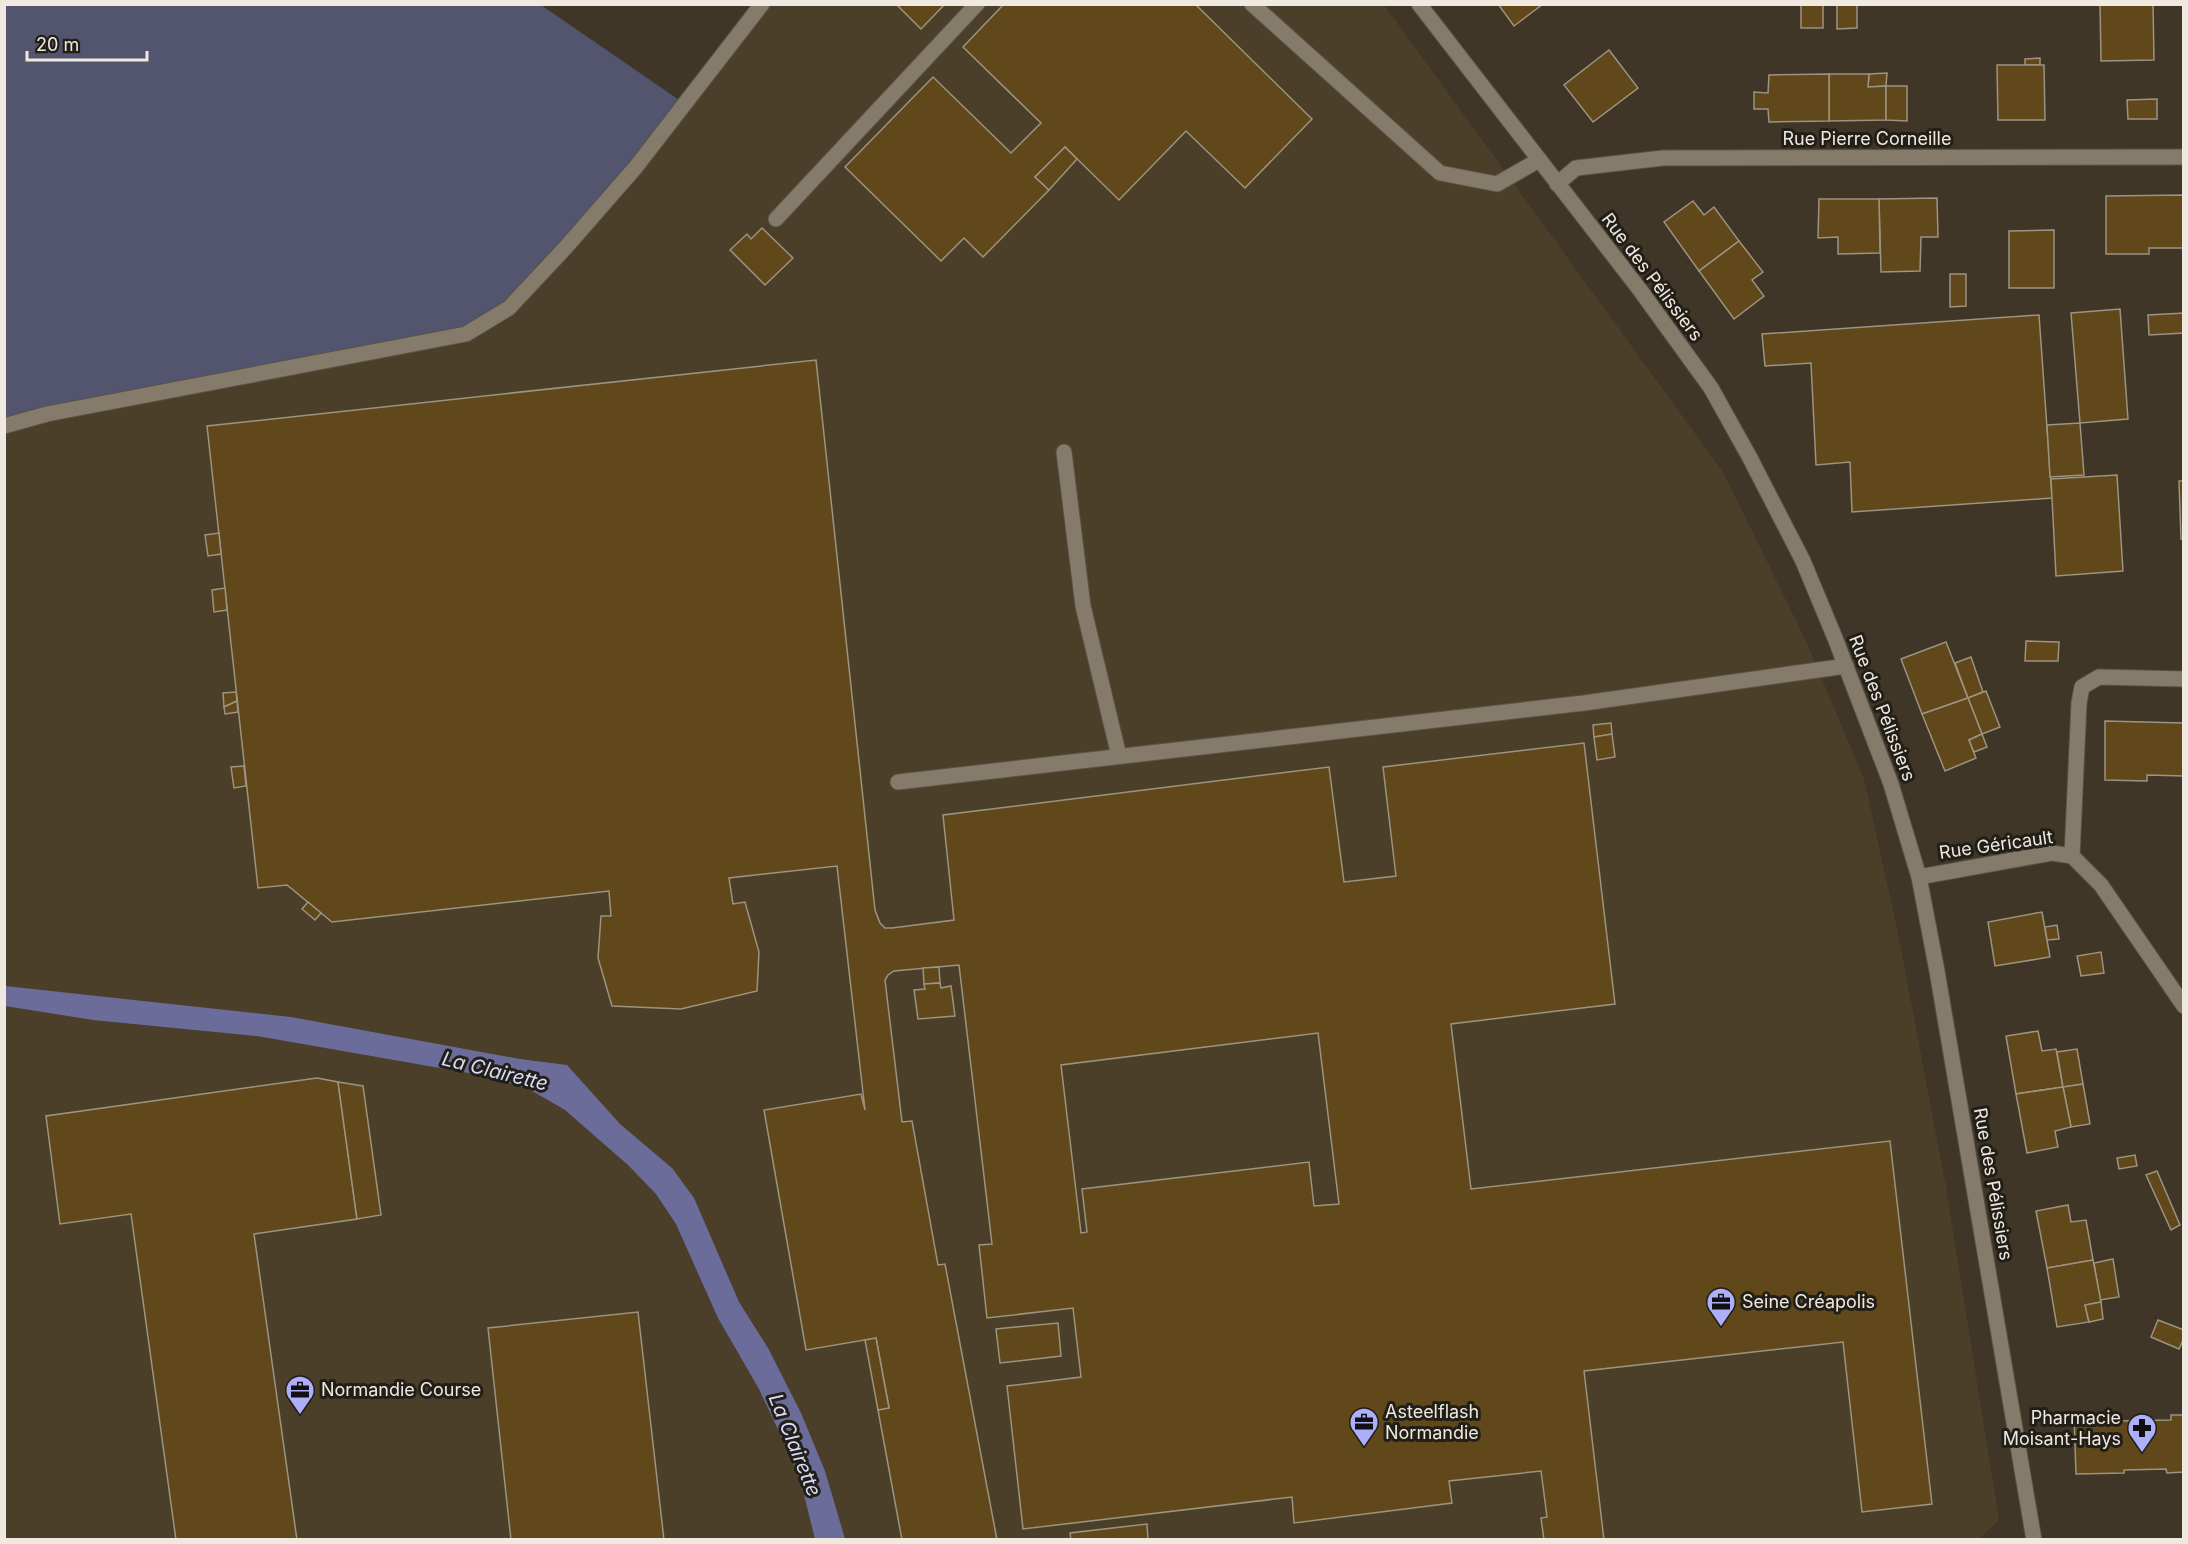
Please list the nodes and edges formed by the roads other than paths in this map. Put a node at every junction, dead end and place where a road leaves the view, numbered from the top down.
1 (762, 4) edge
2 (977, 4) edge
3 (1252, 4) edge
4 (1419, 4) edge
5 (2184, 158) edge
6 (1539, 160) junction
7 (1557, 184) junction
8 (776, 219) dead end
9 (4, 426) edge
10 (1064, 452) dead end
11 (1846, 666) junction
12 (2184, 679) edge
13 (1119, 756) junction
14 (898, 782) dead end
15 (2072, 856) junction
16 (1918, 877) junction
17 (2184, 1006) edge
18 (2034, 1539) edge

1 - 9 street
2 - 8 street
3 - 6 street
4 - 6 street, Rue des Pélissiers
5 - 7 street, Rue Pierre Corneille
6 - 7 street, Rue des Pélissiers
7 - 11 street, Rue des Pélissiers
10 - 13 street
11 - 13 street
11 - 16 street, Rue des Pélissiers
12 - 15 street
13 - 14 street
15 - 16 street, Rue Géricault
15 - 17 street, Rue Géricault
16 - 18 street, Rue des Pélissiers

